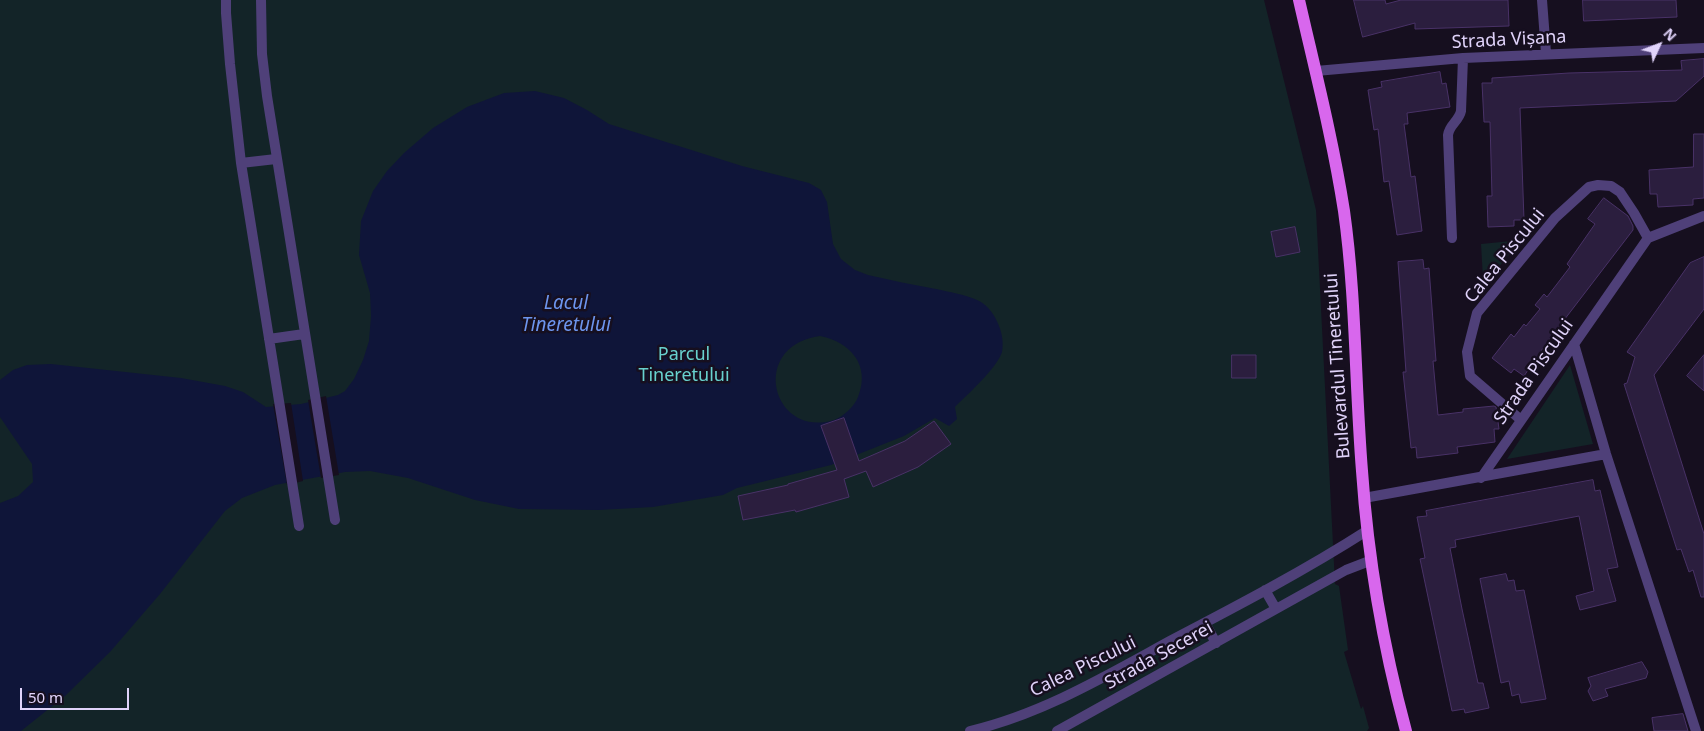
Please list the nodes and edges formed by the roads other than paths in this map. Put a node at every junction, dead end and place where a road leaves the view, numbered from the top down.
1 (226, 0) edge
2 (261, 0) edge
3 (1299, 0) edge
4 (1542, 0) edge
5 (1704, 48) edge
6 (1546, 54) junction
7 (1463, 58) junction
8 (1316, 71) junction
9 (276, 159) junction
10 (241, 164) junction
11 (1704, 216) edge
12 (1452, 238) dead end
13 (1648, 238) junction
14 (304, 334) junction
15 (269, 339) junction
16 (1574, 344) junction
17 (1521, 420) junction
18 (1606, 454) junction
19 (1481, 478) junction
20 (1364, 498) junction
21 (334, 520) dead end
22 (299, 526) dead end
23 (1368, 530) junction
24 (1372, 560) junction
25 (1265, 590) junction
26 (1276, 610) junction
27 (1205, 623) junction
28 (1216, 643) junction
29 (970, 731) edge
30 (1057, 731) edge
31 (1406, 731) edge
32 (1696, 731) edge

1 - 10 street
2 - 9 street
3 - 8 main road, Bulevardul Tineretului
4 - 6 street
5 - 6 street, Strada Vișana
6 - 7 street, Strada Vișana
7 - 8 street, Strada Vișana
7 - 12 street
8 - 20 main road, Bulevardul Tineretului
9 - 10 street
9 - 14 street
10 - 15 street
11 - 13 street
13 - 16 street, Strada Piscului
13 - 17 street, Calea Piscului
14 - 15 street
14 - 21 street
15 - 22 street
16 - 17 street, Strada Piscului
16 - 18 street
17 - 19 street, Strada Piscului
18 - 19 street
18 - 32 street
19 - 20 street
20 - 23 main road, Bulevardul Tineretului
23 - 24 main road, Bulevardul Tineretului
23 - 25 street, Calea Piscului
24 - 26 street, Strada Secerei
24 - 31 main road, Bulevardul Tineretului
25 - 26 street
25 - 27 street, Calea Piscului
26 - 28 street, Strada Secerei
27 - 28 street
27 - 29 street, Calea Piscului
28 - 30 street, Strada Secerei

